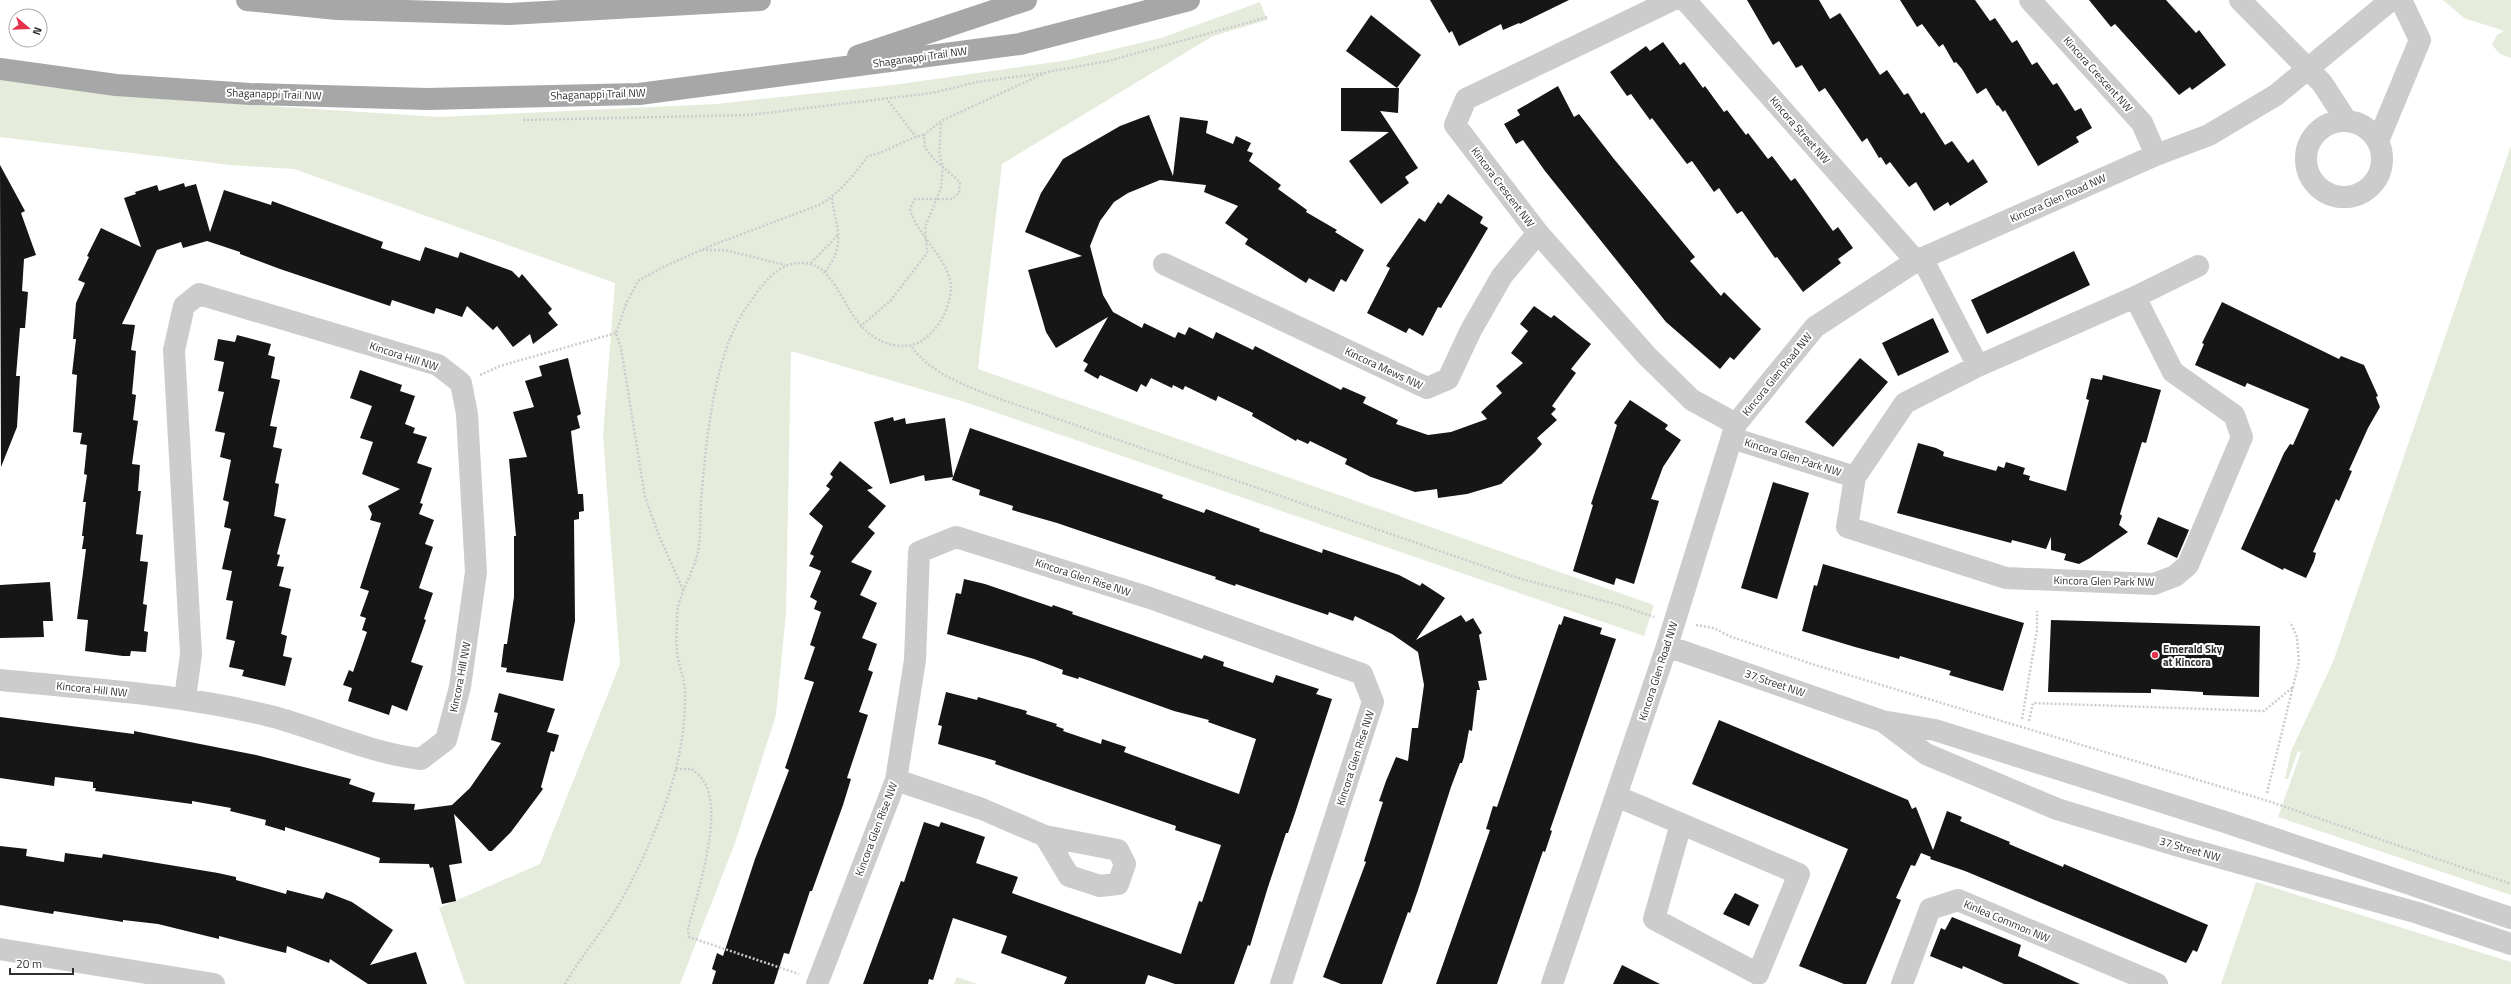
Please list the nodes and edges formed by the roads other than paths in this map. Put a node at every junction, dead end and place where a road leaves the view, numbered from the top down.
1 (247, 0) edge
2 (760, 0) edge
3 (1026, 0) edge
4 (1189, 0) edge
5 (1672, 0) edge
6 (1685, 0) edge
7 (2030, 0) edge
8 (2240, 0) edge
9 (2391, 0) edge
10 (2401, 0) edge
11 (0, 69) edge
12 (2307, 70) junction
13 (805, 73) junction
14 (2346, 120) junction
15 (2378, 141) junction
16 (2156, 155) junction
17 (1538, 233) junction
18 (1919, 260) junction
19 (1164, 264) dead end
20 (2198, 266) dead end
21 (2135, 297) junction
22 (1978, 366) junction
23 (1734, 431) junction
24 (1855, 477) junction
25 (1667, 646) junction
26 (0, 680) edge
27 (185, 698) junction
28 (1882, 721) junction
29 (896, 780) junction
30 (1616, 796) junction
31 (1681, 824) junction
32 (1045, 836) dead end
33 (2511, 918) edge
34 (2511, 944) edge
35 (0, 949) edge
36 (811, 980) edge
37 (214, 984) edge
38 (1282, 984) edge
39 (1552, 984) edge
40 (1902, 984) edge
41 (2157, 984) edge

1 - 2 main road
3 - 13 main road
4 - 13 main road, Shaganappi Trail NW
5 - 17 street, Kincora Crescent NW
6 - 18 street, Kincora Street NW
7 - 16 street, Kincora Crescent NW
8 - 12 street
9 - 12 street, Kincora Glen Road NW
10 - 15 street
11 - 13 main road, Shaganappi Trail NW
12 - 14 street
12 - 16 street, Kincora Glen Road NW
14 - 15 street
14 - 15 street
16 - 18 street, Kincora Glen Road NW
17 - 19 street, Kincora Mews NW
17 - 23 street, Kincora Crescent NW
18 - 22 street
18 - 23 street, Kincora Glen Road NW
20 - 21 street, Kincora Glen Park NW
21 - 22 street, Kincora Glen Park NW
21 - 24 street, Kincora Glen Park NW
22 - 24 street, Kincora Glen Park NW
23 - 24 street, Kincora Glen Park NW
23 - 25 street, Kincora Glen Road NW
25 - 28 street, 37 Street NW
25 - 30 street, Kincora Glen Road NW
26 - 27 street, Kincora Hill NW
27 - 27 street, Kincora Hill NW
28 - 33 street, 37 Street NW
28 - 34 street, 37 Street NW
29 - 32 street
29 - 36 street, Kincora Glen Rise NW
29 - 38 street, Kincora Glen Rise NW
30 - 31 street
30 - 39 street, Kincora Glen Road NW
31 - 31 street
35 - 37 street
40 - 41 street, Kinlea Common NW

